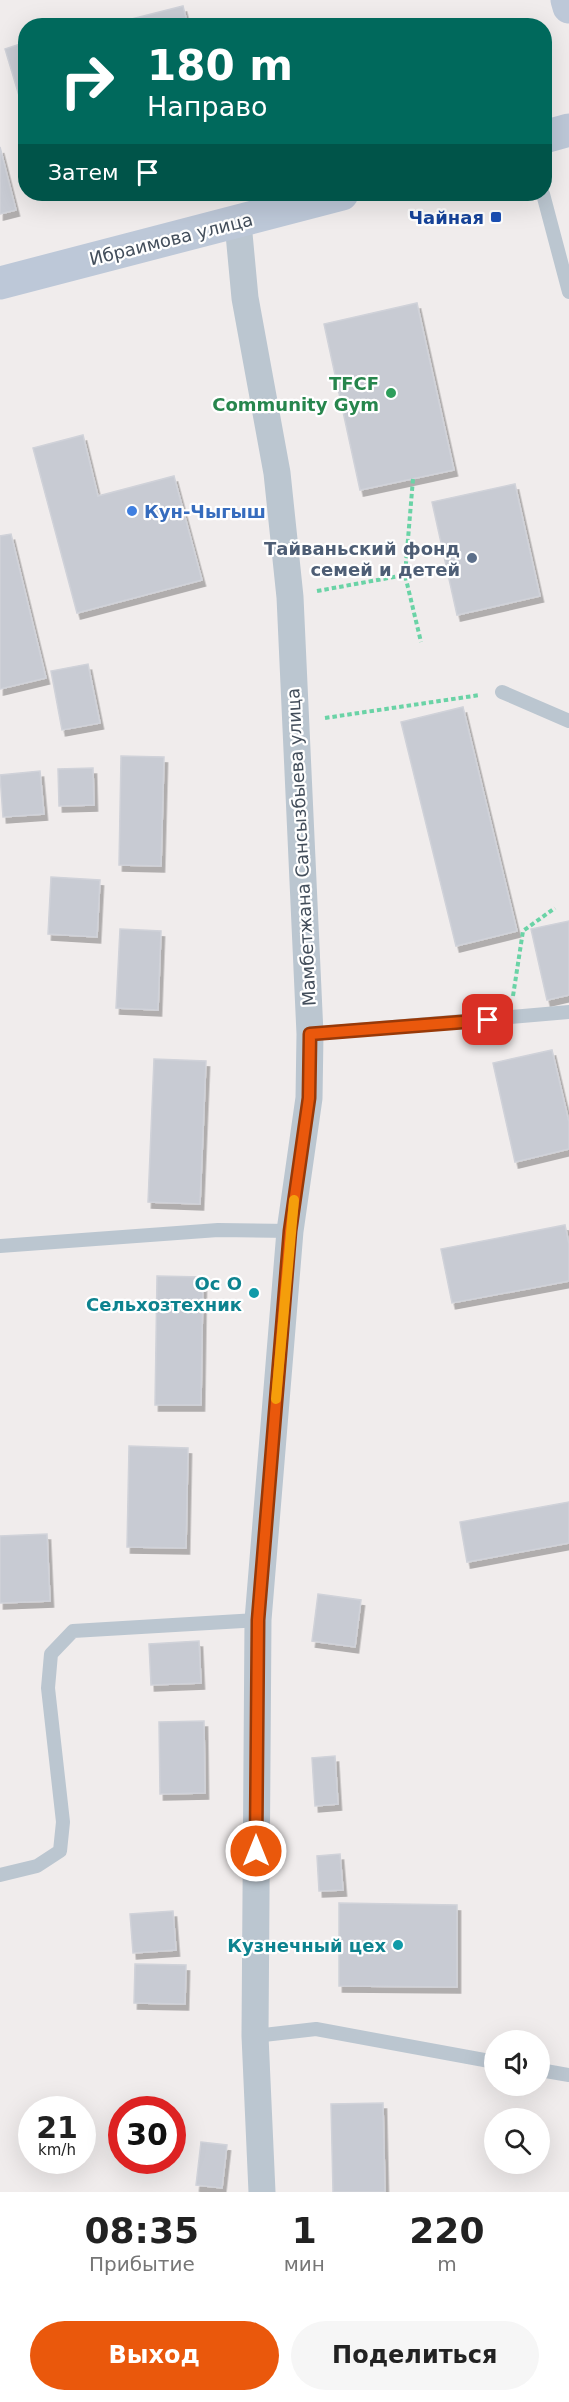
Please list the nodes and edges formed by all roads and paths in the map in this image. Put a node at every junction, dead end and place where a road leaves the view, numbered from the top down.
1 (567, 0) edge
2 (569, 7) edge
3 (569, 130) edge
4 (552, 135) edge
5 (317, 201) edge
6 (545, 201) edge
7 (238, 223) junction
8 (0, 283) edge
9 (569, 292) edge
10 (413, 479) dead end
11 (405, 574) junction
12 (290, 597) junction
13 (421, 642) dead end
14 (502, 692) joint
15 (569, 721) edge
16 (295, 723) junction
17 (555, 908) dead end
18 (569, 1012) edge
19 (510, 1019) junction
20 (310, 1034) junction
21 (290, 1231) junction
22 (0, 1246) edge
23 (258, 1620) junction
24 (0, 1875) edge
25 (255, 2036) junction
26 (484, 2060) edge
27 (550, 2072) edge
28 (569, 2075) edge
29 (262, 2192) edge

1 - 2 street
3 - 4 street
5 - 7 street, Ибраимова улица
6 - 9 lane
7 - 8 street, Ибраимова улица
7 - 12 street, Мамбетжана Сансызбыева улица
10 - 11 path
11 - 12 path
11 - 13 path
12 - 16 street, Мамбетжана Сансызбыева улица
14 - 15 lane
14 - 16 path
16 - 20 street, Мамбетжана Сансызбыева улица
17 - 19 path
18 - 19 lane
19 - 20 lane
20 - 21 street, Мамбетжана Сансызбыева улица
21 - 22 lane
21 - 23 street, Мамбетжана Сансызбыева улица
23 - 24 lane
23 - 25 street, Мамбетжана Сансызбыева улица
25 - 26 lane
25 - 29 street, Мамбетжана Сансызбыева улица
27 - 28 lane

